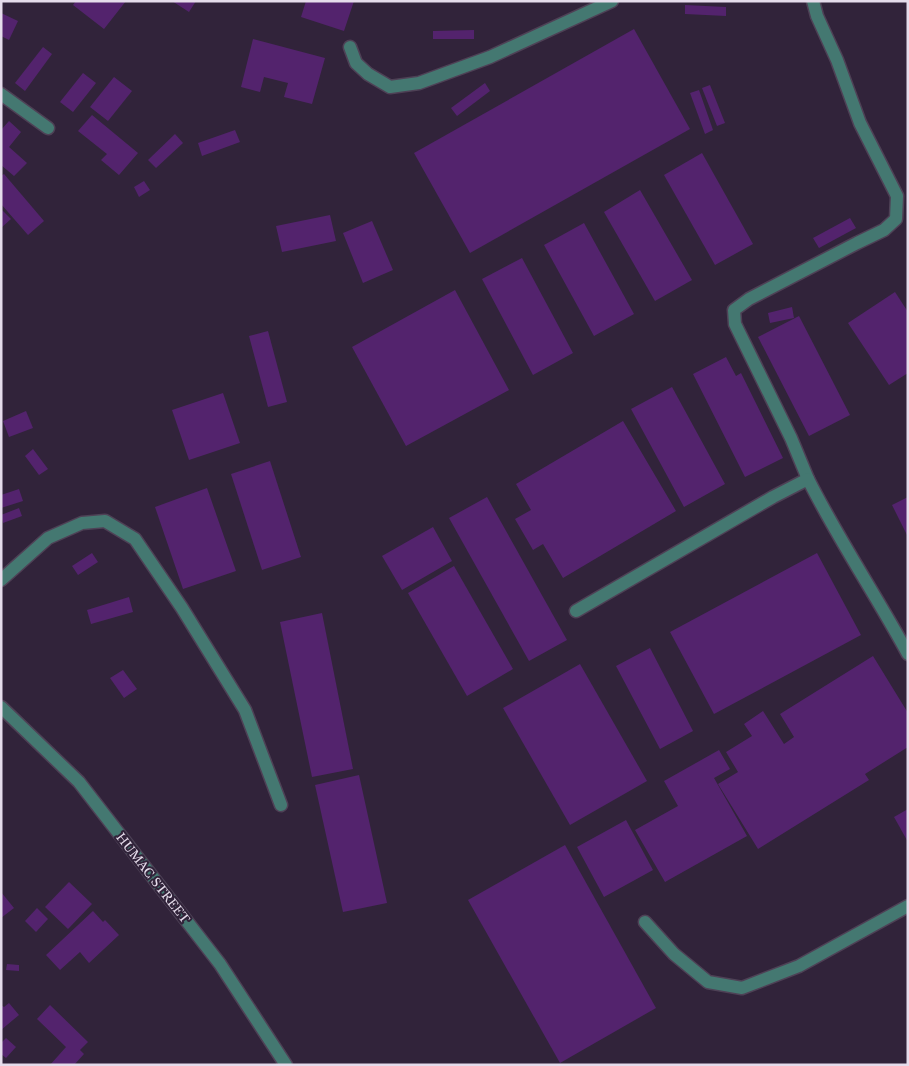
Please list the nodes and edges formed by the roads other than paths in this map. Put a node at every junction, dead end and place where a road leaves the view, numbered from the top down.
1 (612, 1) edge
2 (813, 1) edge
3 (350, 48) dead end
4 (1, 94) edge
5 (48, 128) dead end
6 (808, 480) junction
7 (1, 580) edge
8 (576, 611) dead end
9 (908, 654) edge
10 (1, 707) edge
11 (281, 806) dead end
12 (908, 906) edge
13 (646, 922) dead end
14 (286, 1065) edge

1 - 3 street
2 - 6 street
4 - 5 street
6 - 8 street
6 - 9 street
7 - 11 street
10 - 14 street, HUMAC STREET
12 - 13 street

